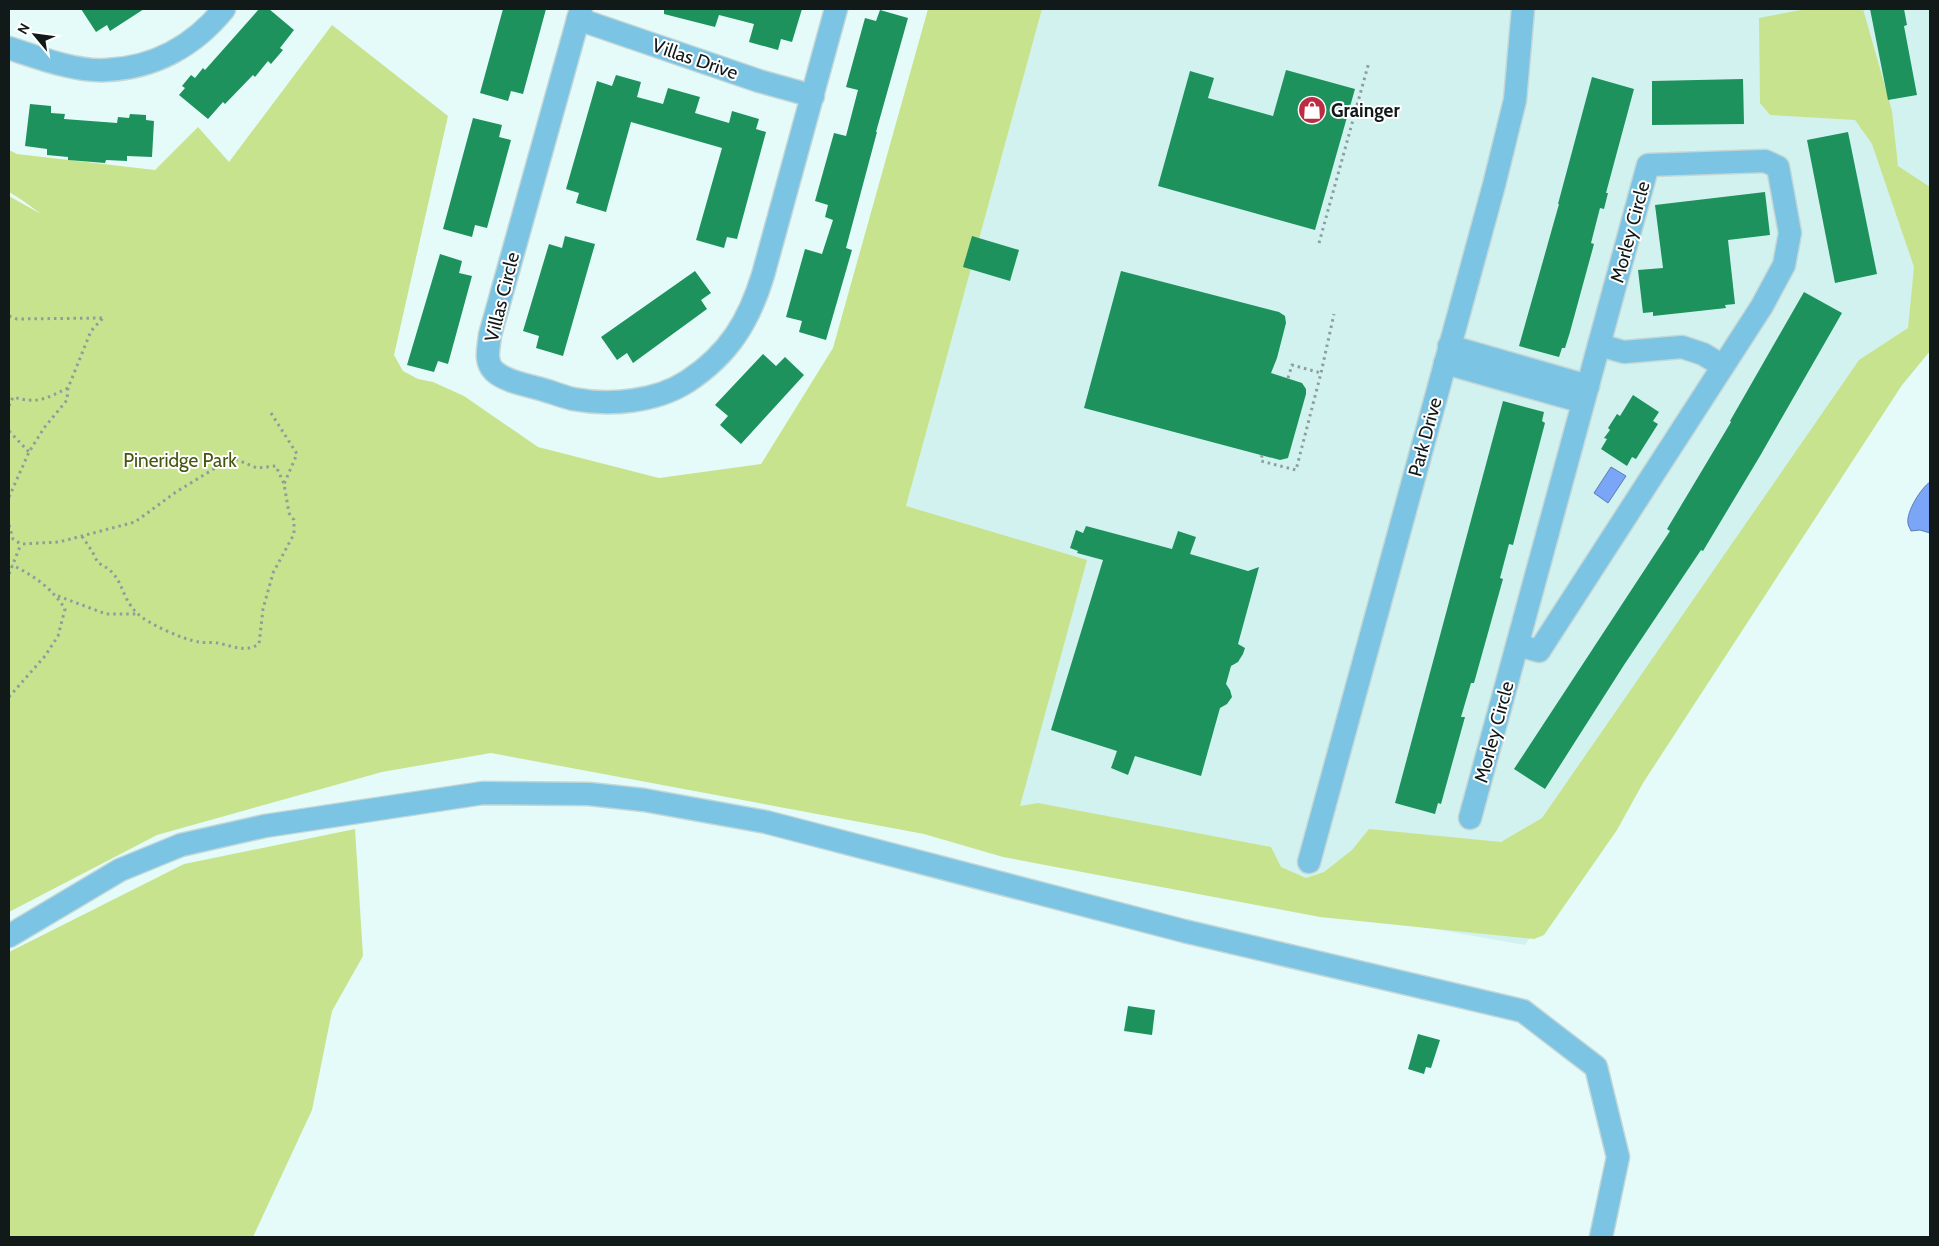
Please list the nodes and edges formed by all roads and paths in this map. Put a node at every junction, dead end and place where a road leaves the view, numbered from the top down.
1 (224, 9) edge
2 (836, 9) edge
3 (1523, 9) edge
4 (580, 14) edge
5 (9, 48) edge
6 (1368, 62) dead end
7 (813, 96) junction
8 (1319, 244) dead end
9 (1334, 314) dead end
10 (9, 316) edge
11 (1599, 345) junction
12 (1447, 354) junction
13 (1723, 366) junction
14 (1321, 372) junction
15 (1288, 378) dead end
16 (68, 388) junction
17 (1586, 394) junction
18 (9, 406) edge
19 (271, 413) dead end
20 (9, 431) edge
21 (29, 452) junction
22 (1262, 455) dead end
23 (284, 484) junction
24 (9, 497) edge
25 (9, 526) edge
26 (81, 536) junction
27 (21, 544) junction
28 (12, 565) junction
29 (9, 574) edge
30 (57, 596) junction
31 (137, 614) junction
32 (1517, 645) junction
33 (9, 697) edge
34 (1470, 818) dead end
35 (1308, 862) dead end
36 (9, 936) edge
37 (1601, 1237) edge

1 - 5 street
2 - 7 street, Villas Circle
3 - 12 street, Park Drive
4 - 7 street, Villas Drive
4 - 7 street, Villas Circle
6 - 8 path
9 - 14 path
10 - 16 path
11 - 13 street
11 - 13 street, Morley Circle
11 - 17 street, Morley Circle
12 - 17 street
12 - 35 street, Park Drive
13 - 32 street, Morley Circle
14 - 15 path
14 - 22 path
16 - 18 path
16 - 21 path
17 - 32 street, Morley Circle
19 - 23 path
20 - 21 path
21 - 24 path
23 - 26 path
23 - 31 path
25 - 27 path
26 - 27 path
26 - 31 path
27 - 28 path
28 - 29 path
28 - 30 path
30 - 31 path
30 - 33 path
32 - 34 street, Morley Circle
36 - 37 street

